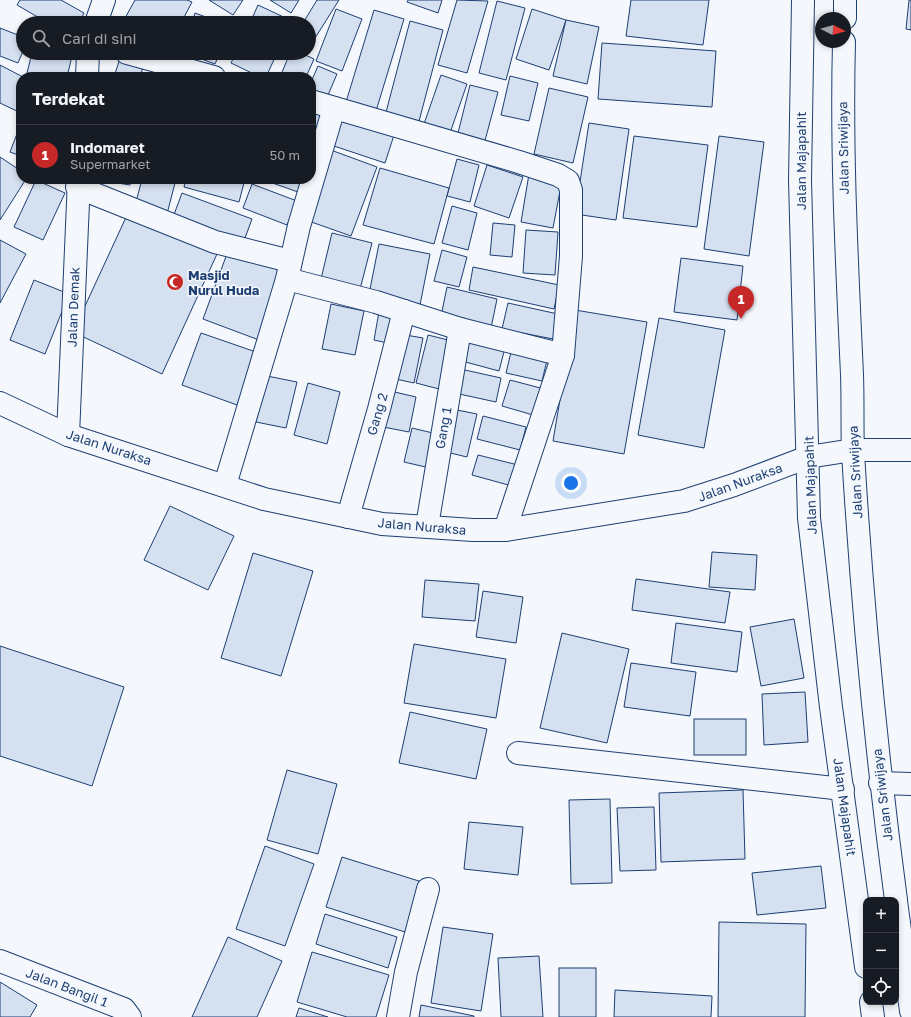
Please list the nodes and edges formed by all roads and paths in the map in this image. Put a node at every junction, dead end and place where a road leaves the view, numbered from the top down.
1 (104, 0) edge
2 (803, 0) edge
3 (845, 0) edge
4 (845, 12) edge
5 (98, 16) edge
6 (844, 48) edge
7 (88, 60) edge
8 (152, 60) edge
9 (87, 72) edge
10 (196, 72) edge
11 (316, 103) edge
12 (334, 108) junction
13 (316, 171) edge
14 (78, 184) edge
15 (80, 184) edge
16 (312, 184) edge
17 (288, 270) junction
18 (404, 311) junction
19 (460, 329) junction
20 (563, 354) junction
21 (0, 403) edge
22 (68, 434) junction
23 (853, 450) junction
24 (911, 450) edge
25 (808, 457) junction
26 (225, 485) junction
27 (348, 516) junction
28 (427, 526) junction
29 (505, 530) junction
30 (518, 753) dead end
31 (880, 783) junction
32 (911, 784) edge
33 (843, 789) junction
34 (428, 889) dead end
35 (896, 897) edge
36 (899, 922) edge
37 (863, 944) edge
38 (0, 961) edge
39 (871, 1005) edge
40 (911, 1011) edge
41 (130, 1017) edge
42 (398, 1017) edge
43 (873, 1017) edge

1 - 5 street
2 - 25 street, Jalan Majapahit
3 - 4 street
6 - 23 street, Jalan Sriwijaya
7 - 9 street
8 - 10 street
11 - 12 street
12 - 13 street
12 - 20 street
14 - 22 street, Jalan Demak
15 - 17 street
16 - 17 street
17 - 18 street
17 - 26 street
18 - 19 street
18 - 27 street, Gang 2
19 - 20 street
19 - 28 street, Gang 1
20 - 29 street
21 - 22 street, Jalan Nuraksa
22 - 26 street, Jalan Nuraksa
23 - 24 street, Jalan Nuraksa
23 - 25 street, Jalan Nuraksa
23 - 31 street, Jalan Sriwijaya
25 - 29 street, Jalan Nuraksa
25 - 33 street, Jalan Majapahit
26 - 27 street, Jalan Nuraksa
27 - 28 street, Jalan Nuraksa
28 - 29 street, Jalan Nuraksa
30 - 33 street
31 - 32 street
31 - 35 street, Jalan Sriwijaya
33 - 37 street, Jalan Majapahit
34 - 42 street
36 - 40 street, Jalan Sriwijaya
38 - 41 street, Jalan Bangil 1
39 - 43 street

